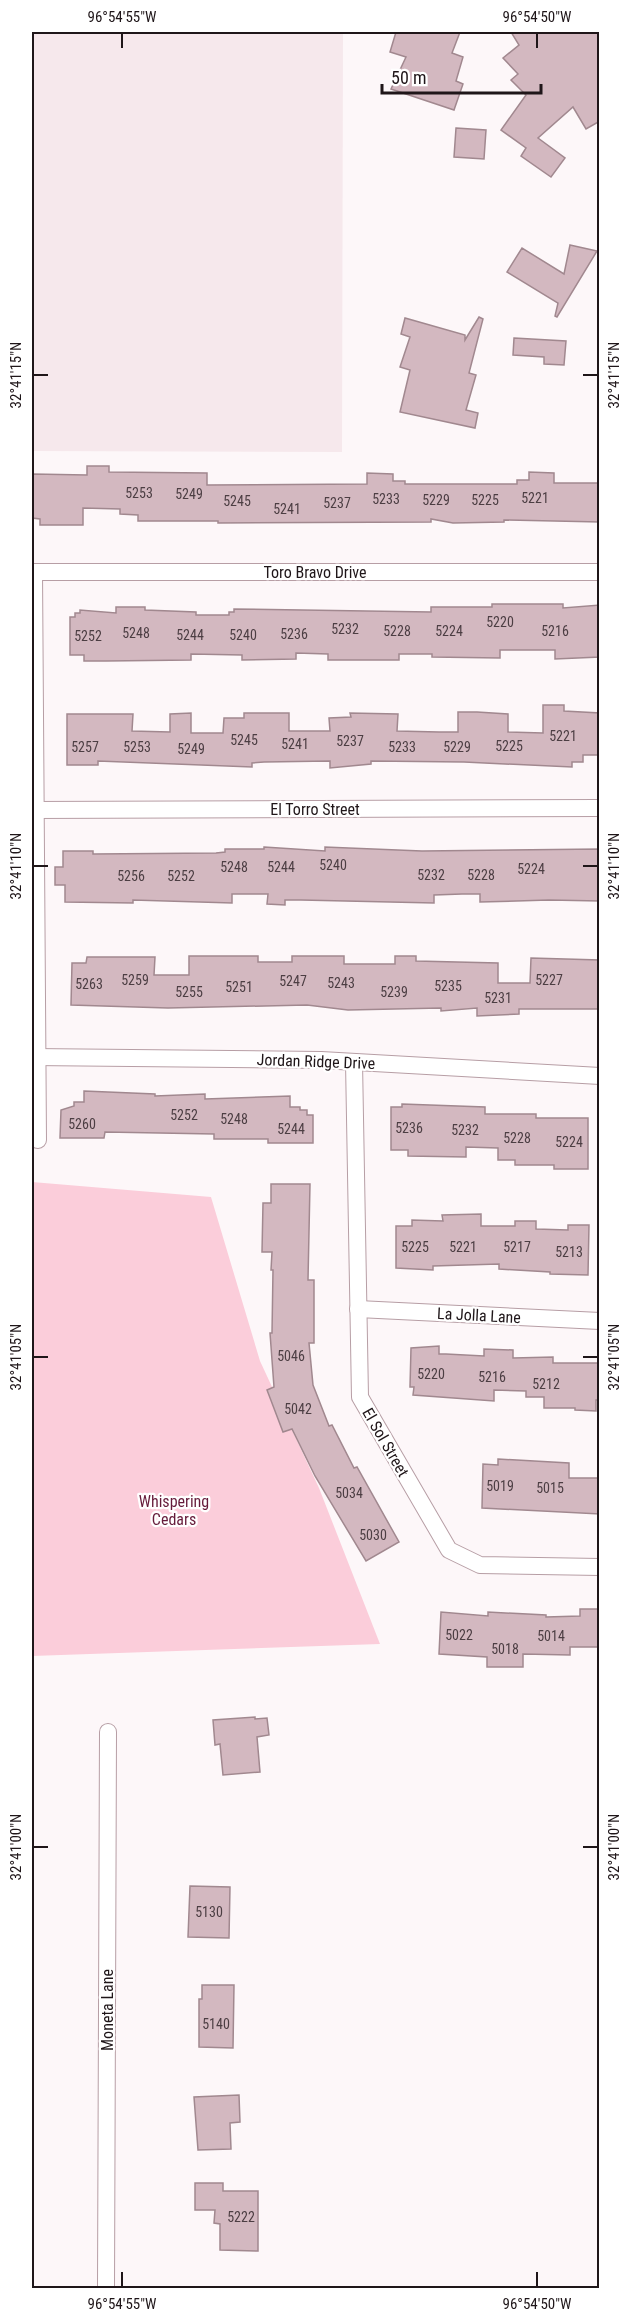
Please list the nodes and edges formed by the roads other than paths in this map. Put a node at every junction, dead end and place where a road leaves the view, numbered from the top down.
1 (33, 572) edge
2 (600, 572) edge
3 (600, 808) edge
4 (34, 810) edge
5 (34, 1057) edge
6 (354, 1062) junction
7 (600, 1076) edge
8 (38, 1140) dead end
9 (358, 1309) junction
10 (600, 1321) edge
11 (600, 1567) edge
12 (108, 1732) dead end
13 (106, 2289) edge

1 - 2 street, Toro Bravo Drive
1 - 4 street
3 - 4 street, El Torro Street
4 - 5 street
5 - 6 street, Jordan Ridge Drive
5 - 8 street
6 - 7 street, Jordan Ridge Drive
6 - 9 street, El Sol Street
9 - 10 street, La Jolla Lane
9 - 11 street, El Sol Street
12 - 13 street, Moneta Lane

